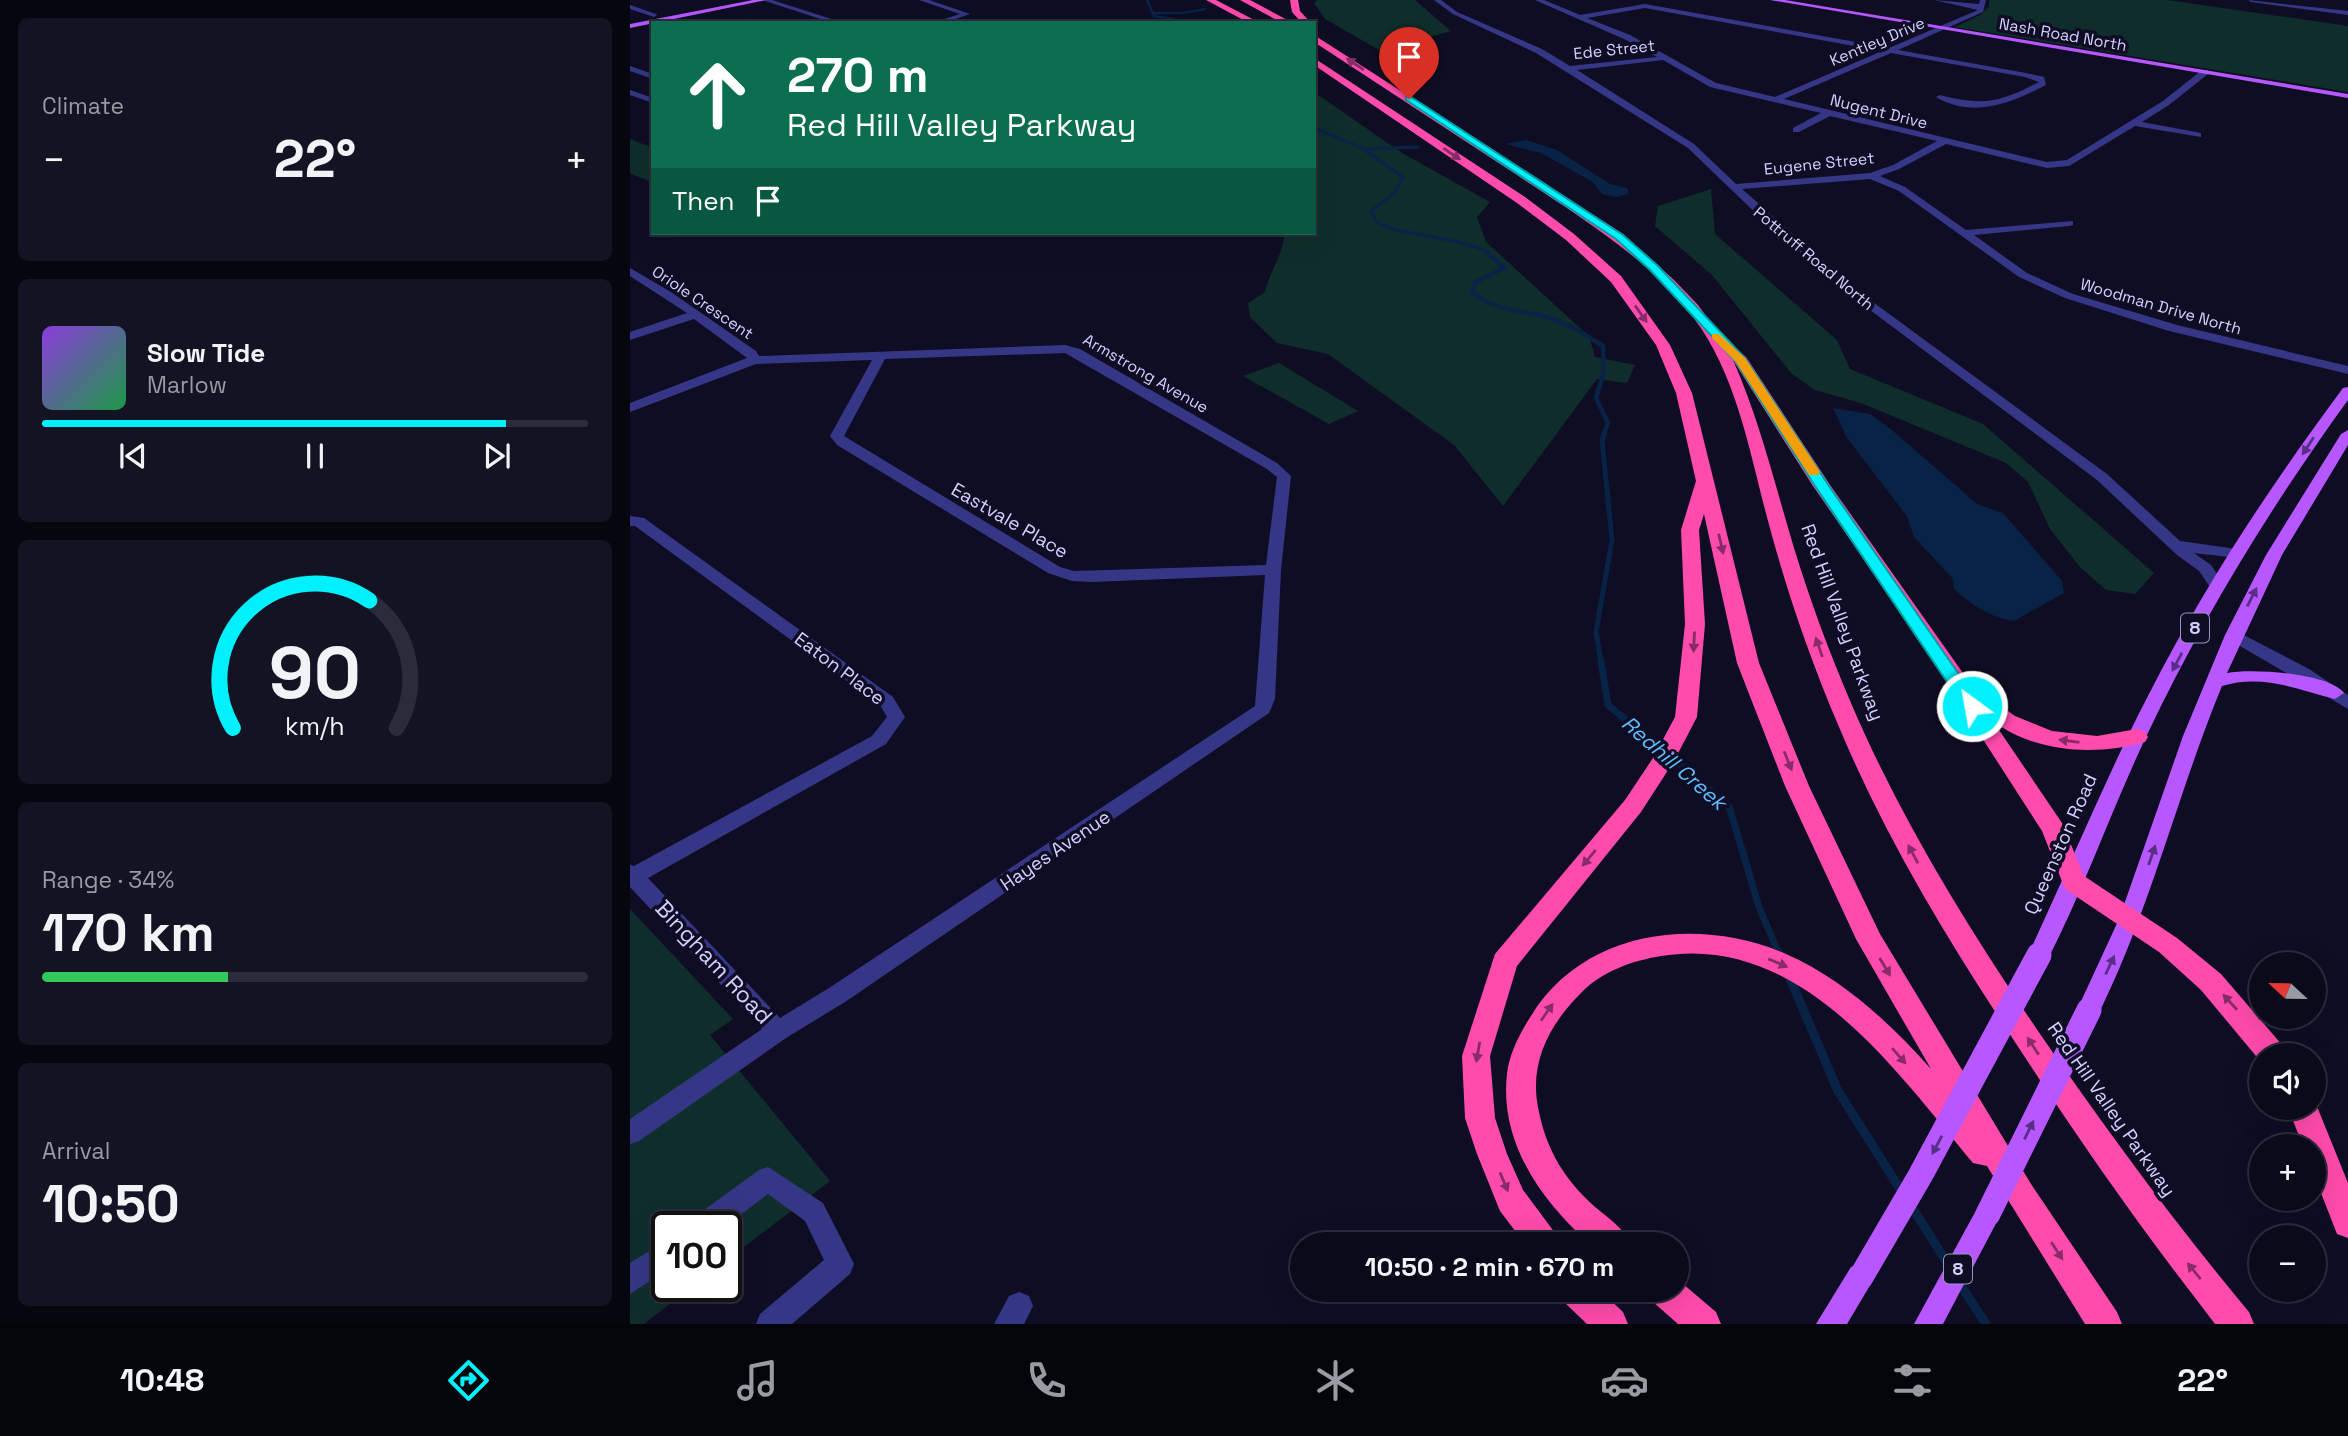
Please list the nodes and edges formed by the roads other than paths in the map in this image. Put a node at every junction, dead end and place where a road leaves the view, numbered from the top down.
1 (733, 0) edge
2 (749, 0) edge
3 (764, 0) edge
4 (922, 0) edge
5 (1210, 0) edge
6 (1244, 0) edge
7 (1294, 0) edge
8 (1437, 0) edge
9 (1538, 0) edge
10 (1773, 0) edge
11 (1937, 0) edge
12 (2250, 0) edge
13 (2304, 0) edge
14 (1982, 4) edge
15 (2296, 6) junction
16 (630, 7) edge
17 (723, 8) junction
18 (2348, 13) edge
19 (654, 15) junction
20 (1578, 17) junction
21 (666, 19) junction
22 (630, 20) edge
23 (656, 21) edge
24 (672, 21) edge
25 (834, 21) edge
26 (943, 21) edge
27 (1252, 21) edge
28 (1285, 21) edge
29 (1305, 21) edge
30 (651, 22) edge
31 (630, 26) edge
32 (1942, 28) junction
33 (1795, 34) junction
34 (1318, 40) edge
35 (1778, 41) dead end
36 (1892, 51) junction
37 (1665, 58) junction
38 (1316, 62) edge
39 (630, 68) edge
40 (1567, 69) junction
41 (2205, 72) junction
42 (651, 76) edge
43 (641, 88) dead end
44 (630, 91) edge
45 (2348, 96) edge
46 (1940, 97) dead end
47 (651, 100) edge
48 (1773, 101) junction
49 (1828, 113) junction
50 (2134, 123) junction
51 (1796, 130) dead end
52 (2198, 135) dead end
53 (1944, 141) junction
54 (1871, 176) junction
55 (1733, 187) junction
56 (2069, 223) dead end
57 (1964, 233) junction
58 (632, 275) edge
59 (696, 314) junction
60 (1711, 331) junction
61 (630, 336) edge
62 (880, 356) junction
63 (754, 360) junction
64 (2348, 370) edge
65 (2348, 391) edge
66 (630, 408) edge
67 (2348, 434) edge
68 (1706, 478) junction
69 (630, 521) edge
70 (2174, 544) junction
71 (2238, 553) junction
72 (1273, 569) junction
73 (2218, 587) junction
74 (2234, 635) junction
75 (2214, 682) junction
76 (1962, 688) junction
77 (2342, 698) edge
78 (1266, 699) joint
79 (2137, 737) junction
80 (632, 875) edge
81 (2074, 882) junction
82 (2130, 919) junction
83 (837, 995) joint
84 (778, 1031) junction
85 (2263, 1043) edge
86 (2308, 1120) edge
87 (630, 1133) edge
88 (2020, 1194) junction
89 (724, 1211) edge
90 (2348, 1223) edge
91 (1535, 1232) edge
92 (1601, 1232) edge
93 (651, 1265) edge
94 (630, 1280) edge
95 (1588, 1302) edge
96 (1679, 1302) edge
97 (770, 1324) edge
98 (1611, 1324) edge
99 (1704, 1324) edge
100 (1830, 1324) edge
101 (1928, 1324) edge
102 (2105, 1324) edge
103 (2237, 1324) edge

1 - 19 main road
2 - 17 main road
3 - 17 main road
3 - 25 street
4 - 26 street
5 - 27 highway
6 - 28 highway
7 - 29 highway
8 - 40 street, Pottruff Road North
9 - 20 street, Nugent Drive
10 - 32 main road, Nash Road North
11 - 14 street
12 - 15 street
13 - 15 street
14 - 32 street, Kentley Drive
15 - 18 street
16 - 19 street
17 - 21 main road
19 - 22 main road
20 - 33 street
20 - 37 street, Nugent Drive
21 - 23 main road
21 - 24 street
30 - 31 main road
32 - 36 street, Kentley Drive
32 - 41 main road, Nash Road North
33 - 35 street
33 - 36 street
60 -> 34 highway, Red Hill Valley Parkway
36 - 46 street
36 - 48 street, Kentley Drive
37 - 40 street, Ede Street
37 - 48 street, Nugent Drive
38 -> 68 highway
39 - 42 street
40 - 55 street, Pottruff Road North
41 - 45 main road, Nash Road North
41 - 50 street, Nugent Drive
43 - 44 street
44 - 47 street
48 - 49 street, Nugent Drive
49 - 51 street
49 - 53 street, Nugent Drive
50 - 52 street
50 - 53 street, Nugent Drive
53 - 54 street, Eugene Street
54 - 55 street, Eugene Street
54 - 57 street, Woodman Drive North
55 - 70 street, Pottruff Road North
56 - 57 street
57 - 64 street, Woodman Drive North
58 - 59 street, Oriole Crescent
59 - 61 street
59 - 63 street, Oriole Crescent
60 - 76 highway
103 -> 60 highway, Red Hill Valley Parkway
62 - 63 street, Armstrong Avenue
62 - 72 street, Armstrong Avenue
62 - 72 street, Eastvale Place
63 - 66 street, Armstrong Avenue
65 -> 71 main road, Queenston Road / 8
74 -> 67 main road, 8
68 -> 88 highway
68 -> 91 highway
69 - 80 street, Eaton Place
70 - 71 street
70 - 73 street, Pottruff Road North
71 - 73 main road, Queenston Road / 8
72 - 78 street, Armstrong Avenue
73 -> 79 main road, Queenston Road / 8
74 - 75 main road, 8
74 - 77 street
75 - 77 main road
82 -> 75 main road, 8
79 -> 76 highway
76 - 81 highway
78 - 83 street, Hayes Avenue
79 - 81 main road, Queenston Road / 8
80 - 84 street, Bingham Road
81 - 82 highway
81 -> 100 main road, Queenston Road / 8, bridge
85 -> 82 highway
101 -> 82 main road, 8, bridge
83 - 84 street, Bingham Road
84 - 87 street
86 - 90 highway
92 -> 88 highway
88 -> 102 highway
89 - 97 street
93 - 94 street
95 - 98 highway
96 - 99 highway

